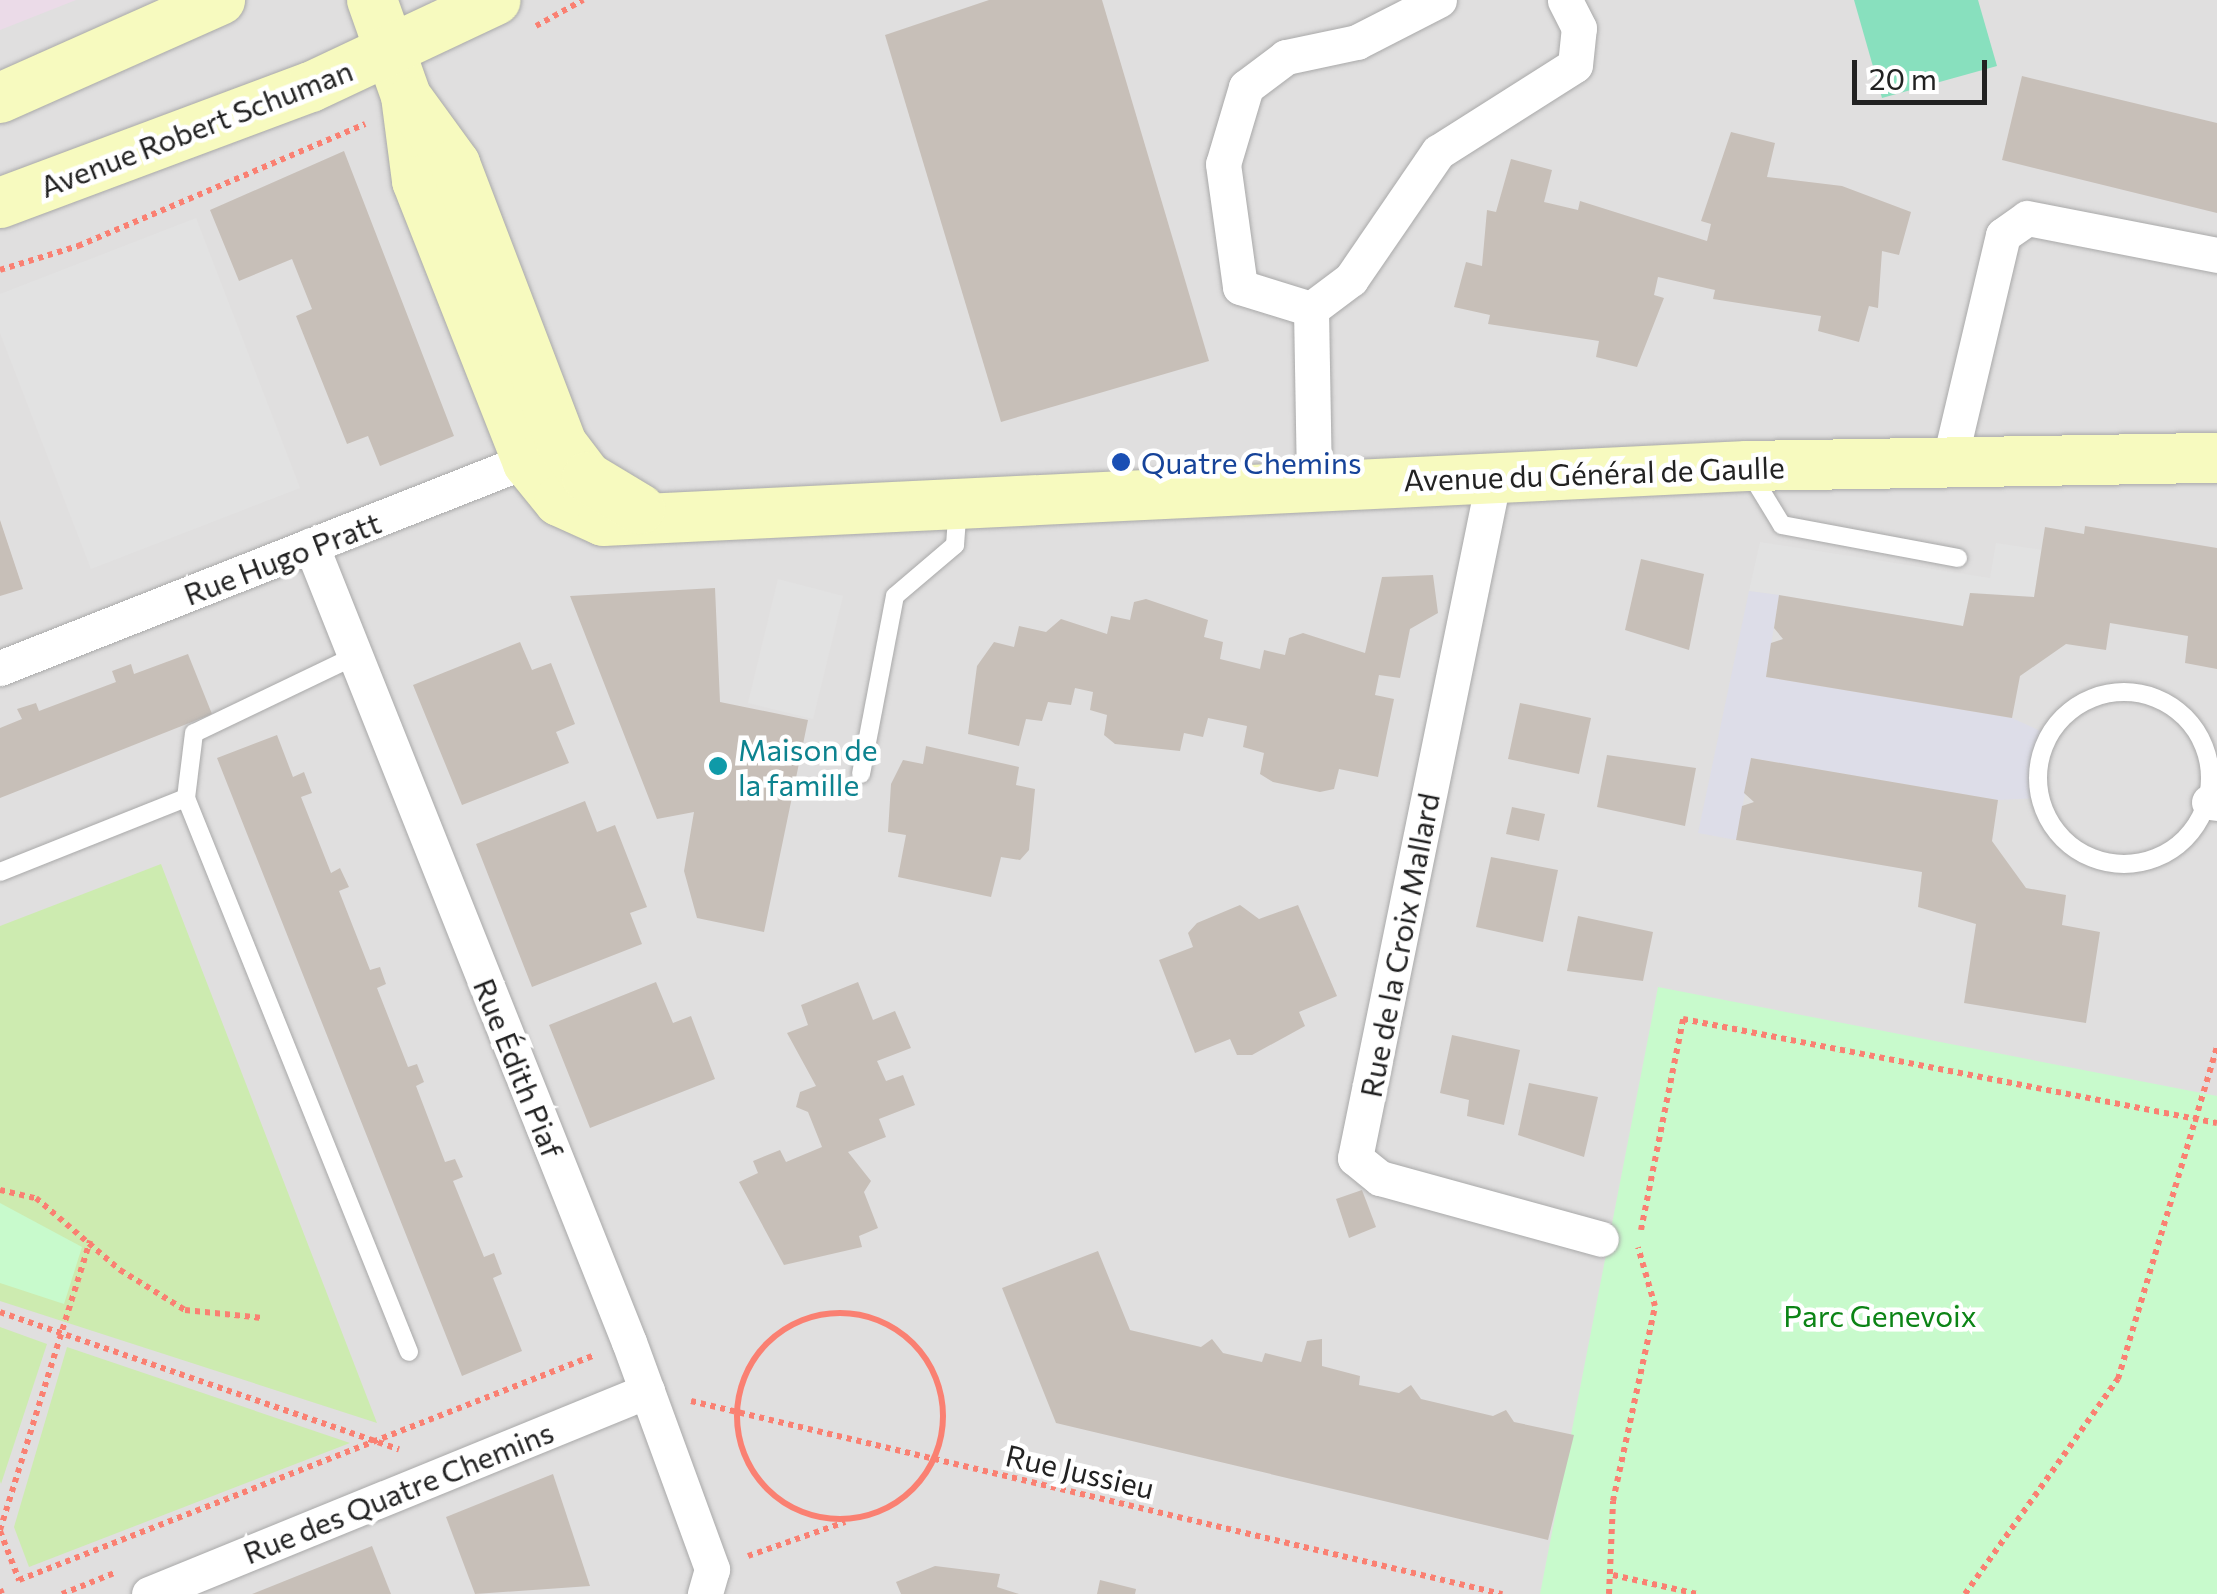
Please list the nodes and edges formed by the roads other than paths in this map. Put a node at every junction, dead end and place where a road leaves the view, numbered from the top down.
1 (220, 0) edge
2 (372, 0) edge
3 (496, 0) edge
4 (1440, 0) edge
5 (1566, 0) edge
6 (399, 73) junction
7 (0, 98) edge
8 (0, 203) edge
9 (2217, 256) edge
10 (1311, 309) junction
11 (545, 454) junction
12 (2217, 458) edge
13 (1950, 459) junction
14 (1746, 466) junction
15 (1494, 476) junction
16 (1314, 486) junction
17 (958, 505) junction
18 (311, 545) junction
19 (1958, 558) dead end
20 (355, 656) junction
21 (0, 668) edge
22 (861, 774) dead end
23 (186, 798) junction
24 (2213, 802) edge
25 (0, 872) edge
26 (1602, 1239) dead end
27 (409, 1352) dead end
28 (647, 1391) junction
29 (709, 1581) edge
30 (149, 1594) edge

1 - 7 main road
2 - 6 main road, Avenue Robert Schuman
3 - 6 main road, Avenue Robert Schuman
4 - 10 street
5 - 10 street
6 - 8 main road, Avenue Robert Schuman
6 - 11 main road, Avenue du Général de Gaulle
9 - 13 street
10 - 16 street
11 - 17 main road, Avenue du Général de Gaulle
11 - 18 street, Rue Hugo Pratt
12 - 13 main road, Avenue du Général de Gaulle
13 - 14 main road, Avenue du Général de Gaulle
14 - 15 main road, Avenue du Général de Gaulle
14 - 19 lane
15 - 16 main road, Avenue du Général de Gaulle
15 - 26 street, Rue de la Croix Mallard
16 - 17 main road, Avenue du Général de Gaulle
17 - 22 lane
18 - 20 street, Rue Édith Piaf
18 - 21 street, Rue Hugo Pratt
20 - 23 lane
20 - 28 street, Rue Édith Piaf
23 - 25 lane
23 - 27 lane
24 - 24 lane
28 - 29 street, Rue Édith Piaf
28 - 30 street, Rue des Quatre Chemins

